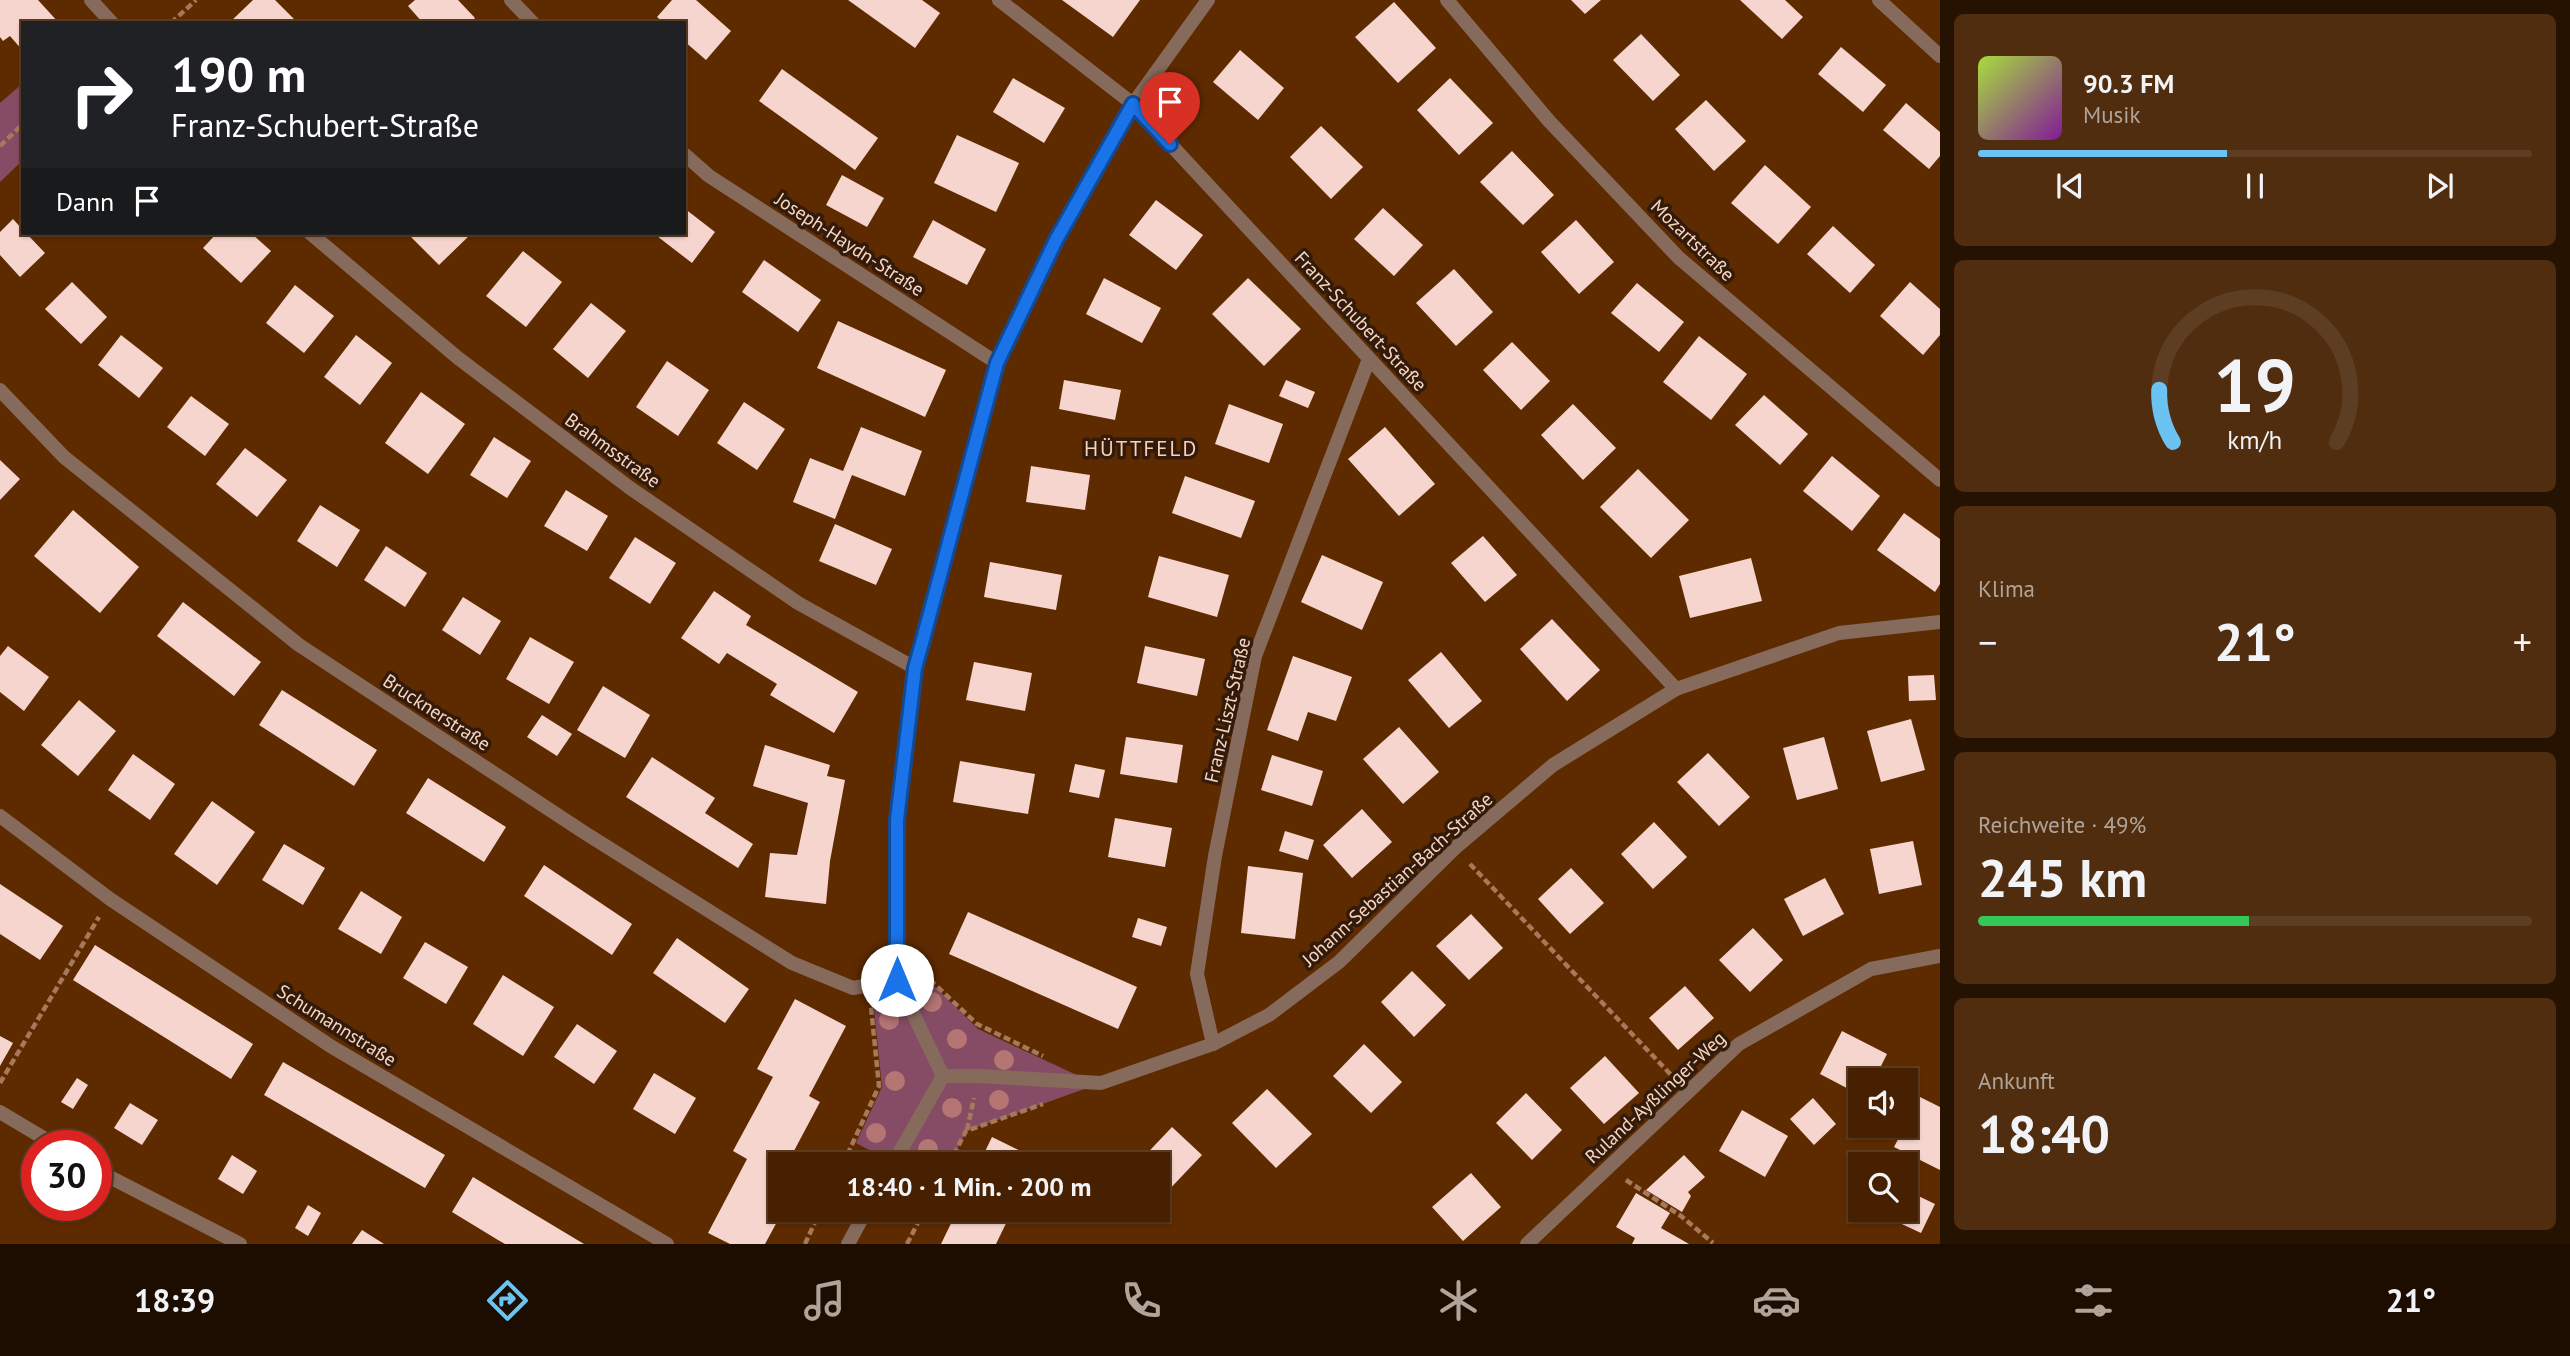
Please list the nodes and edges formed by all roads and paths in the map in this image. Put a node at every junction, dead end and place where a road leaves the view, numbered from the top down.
1 (91, 0) edge
2 (196, 0) edge
3 (512, 0) edge
4 (999, 0) edge
5 (1208, 0) edge
6 (1447, 0) edge
7 (1879, 0) edge
8 (110, 21) edge
9 (174, 21) edge
10 (531, 21) edge
11 (1940, 56) edge
12 (1133, 104) junction
13 (21, 126) edge
14 (0, 146) edge
15 (686, 156) edge
16 (312, 235) edge
17 (1369, 359) junction
18 (997, 363) junction
19 (0, 390) edge
20 (1940, 480) edge
21 (1940, 622) edge
22 (915, 668) junction
23 (1676, 689) junction
24 (0, 816) edge
25 (1455, 848) junction
26 (110, 899) junction
27 (1940, 956) edge
28 (897, 980) junction
29 (869, 985) junction
30 (1213, 1044) junction
31 (1052, 1060) dead end
32 (943, 1076) junction
33 (979, 1076) junction
34 (0, 1083) edge
35 (1688, 1092) junction
36 (1052, 1100) dead end
37 (0, 1112) edge
38 (30, 1130) edge
39 (967, 1131) junction
40 (848, 1152) edge
41 (900, 1152) edge
42 (956, 1152) edge
43 (112, 1178) edge
44 (1639, 1188) dead end
45 (815, 1222) edge
46 (860, 1222) edge
47 (918, 1222) edge
48 (1713, 1243) edge
49 (240, 1244) edge
50 (667, 1244) edge
51 (805, 1244) edge
52 (848, 1244) edge
53 (907, 1244) edge
54 (1527, 1244) edge

1 - 8 street
2 - 9 path
3 - 10 street
4 - 12 street, Franz-Schubert-Straße
5 - 12 street
6 - 20 street, Mozartstraße
7 - 11 street
12 - 17 street, Franz-Schubert-Straße
12 - 18 street
13 - 14 path
15 - 18 street, Joseph-Haydn-Straße
16 - 22 street, Brahmsstraße
17 - 23 street, Franz-Schubert-Straße
17 - 30 street, Franz-Liszt-Straße
18 - 22 street
19 - 29 street, Brucknerstraße
21 - 23 street, Johann-Sebastian-Bach-Straße
22 - 28 street
23 - 25 street, Johann-Sebastian-Bach-Straße
24 - 26 street, Schumannstraße
25 - 30 street, Johann-Sebastian-Bach-Straße
25 - 35 path
26 - 34 path
26 - 50 street, Schumannstraße
27 - 35 street, Ruland-Ayßlinger-Weg
28 - 29 street, Brucknerstraße
28 - 31 path
28 - 32 street
29 - 40 path
30 - 33 street, Johann-Sebastian-Bach-Straße
32 - 33 street, Johann-Sebastian-Bach-Straße
32 - 41 street
33 - 39 path
35 - 54 street, Ruland-Ayßlinger-Weg
36 - 39 path
37 - 38 street
39 - 42 path
43 - 49 street
44 - 48 path
45 - 51 path
46 - 52 street
47 - 53 path

